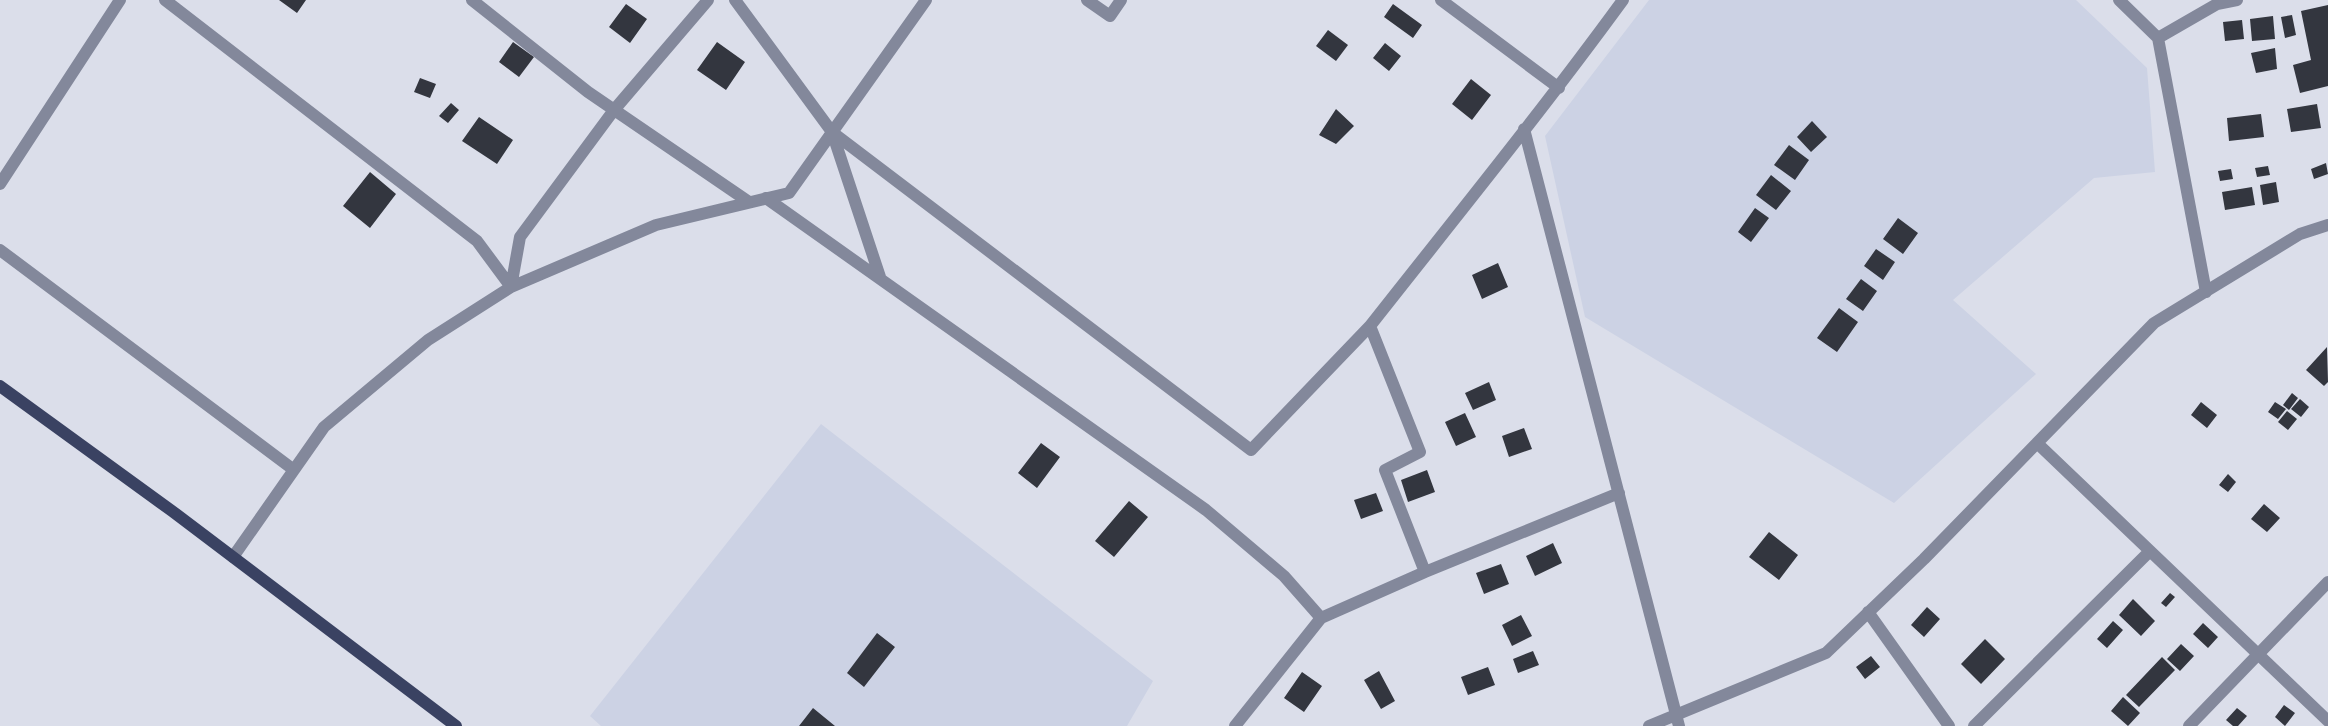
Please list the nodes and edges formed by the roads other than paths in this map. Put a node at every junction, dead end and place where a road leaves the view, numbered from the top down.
1 (120, 0) edge
2 (165, 0) edge
3 (472, 0) edge
4 (708, 0) edge
5 (736, 0) edge
6 (926, 0) edge
7 (1087, 0) edge
8 (1121, 0) edge
9 (1441, 0) edge
10 (1623, 0) edge
11 (2119, 0) edge
12 (2237, 0) edge
13 (2158, 38) junction
14 (1559, 88) junction
15 (614, 110) junction
16 (1524, 129) junction
17 (832, 132) junction
18 (0, 184) edge
19 (766, 198) junction
20 (750, 202) junction
21 (2328, 225) edge
22 (0, 250) edge
23 (880, 277) junction
24 (511, 287) junction
25 (2206, 292) junction
26 (1370, 326) junction
27 (0, 386) edge
28 (2037, 443) junction
29 (294, 470) junction
30 (1619, 493) junction
31 (2150, 551) junction
32 (233, 557) junction
33 (1425, 572) junction
34 (2328, 582) edge
35 (1868, 612) junction
36 (1321, 618) junction
37 (2258, 654) junction
38 (1678, 721) edge
39 (2328, 721) edge
40 (456, 726) edge
41 (1235, 726) edge
42 (1649, 726) edge
43 (1949, 726) edge
44 (1974, 726) edge
45 (2189, 726) edge

1 - 18 street
2 - 24 street
3 - 15 street
4 - 15 street
5 - 17 street
6 - 17 street
7 - 8 street
9 - 14 street
10 - 14 street
11 - 13 street
12 - 13 street
13 - 25 street
14 - 16 street
15 - 20 street
15 - 24 street
16 - 26 street
16 - 30 street
17 - 19 street
17 - 23 street
17 - 26 street
19 - 20 street
19 - 23 street
20 - 24 street
21 - 25 street
22 - 29 street
23 - 36 street
24 - 29 street
25 - 28 street
26 - 33 street
27 - 32 main road
28 - 31 street
28 - 35 street
29 - 32 street
30 - 33 street
30 - 38 street
31 - 37 street
31 - 44 street
32 - 40 main road
33 - 36 street
34 - 37 street
35 - 38 street
35 - 43 street
36 - 41 street
37 - 39 street
37 - 45 street
38 - 42 street

